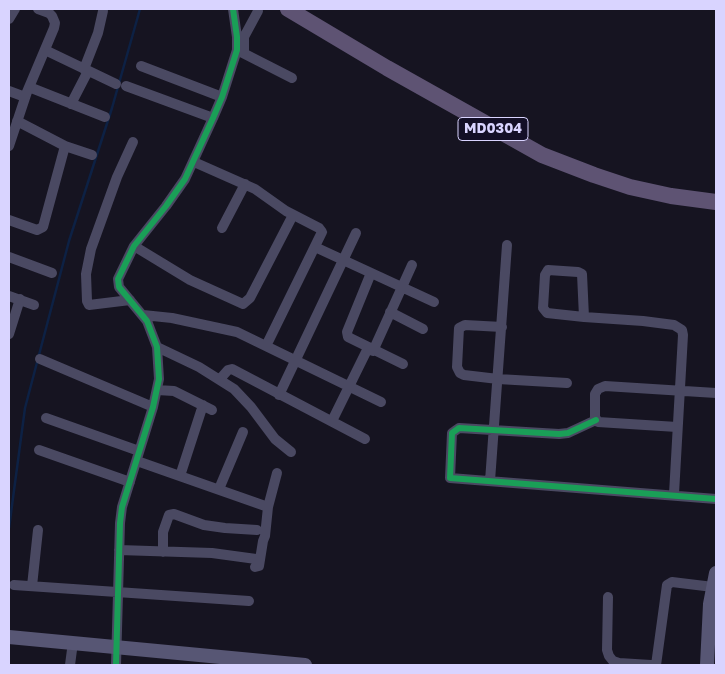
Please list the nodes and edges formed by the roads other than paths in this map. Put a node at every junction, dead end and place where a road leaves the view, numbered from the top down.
1 (15, 9) edge
2 (38, 9) edge
3 (233, 9) edge
4 (288, 9) edge
5 (103, 11) dead end
6 (258, 11) dead end
7 (9, 19) edge
8 (45, 50) junction
9 (240, 52) junction
10 (141, 66) dead end
11 (84, 69) junction
12 (292, 78) dead end
13 (9, 91) edge
14 (27, 92) junction
15 (222, 97) junction
16 (71, 104) junction
17 (105, 118) dead end
18 (213, 118) junction
19 (17, 121) junction
20 (133, 142) dead end
21 (9, 146) edge
22 (65, 146) junction
23 (92, 155) dead end
24 (194, 162) junction
25 (245, 184) junction
26 (716, 202) edge
27 (293, 216) junction
28 (9, 220) edge
29 (222, 228) dead end
30 (356, 233) dead end
31 (134, 246) junction
32 (508, 246) dead end
33 (315, 247) junction
34 (9, 256) edge
35 (343, 260) junction
36 (412, 265) dead end
37 (52, 273) dead end
38 (371, 273) junction
39 (401, 286) junction
40 (9, 296) edge
41 (20, 300) junction
42 (130, 300) junction
43 (434, 302) dead end
44 (34, 305) dead end
45 (390, 312) junction
46 (143, 315) junction
47 (584, 317) junction
48 (502, 327) junction
49 (423, 329) dead end
50 (9, 334) edge
51 (266, 346) junction
52 (157, 347) junction
53 (370, 349) junction
54 (40, 359) dead end
55 (296, 361) junction
56 (403, 364) dead end
57 (220, 379) junction
58 (498, 379) junction
59 (567, 383) dead end
60 (348, 386) junction
61 (157, 390) junction
62 (679, 390) junction
63 (716, 393) edge
64 (279, 395) junction
65 (381, 402) dead end
66 (153, 408) junction
67 (46, 418) dead end
68 (596, 420) junction
69 (332, 421) junction
70 (677, 428) junction
71 (494, 430) junction
72 (243, 432) dead end
73 (366, 439) dead end
74 (40, 450) dead end
75 (291, 452) dead end
76 (138, 456) junction
77 (277, 473) dead end
78 (180, 476) junction
79 (490, 481) junction
80 (130, 482) junction
81 (219, 489) junction
82 (674, 494) junction
83 (716, 499) edge
84 (268, 507) junction
85 (38, 530) dead end
86 (257, 530) dead end
87 (120, 550) junction
88 (162, 552) junction
89 (714, 580) edge
90 (14, 585) dead end
91 (32, 586) junction
92 (117, 593) junction
93 (608, 597) dead end
94 (249, 601) dead end
95 (9, 637) edge
96 (73, 642) junction
97 (712, 645) edge
98 (116, 646) junction
99 (70, 665) edge
100 (116, 665) edge
101 (305, 665) edge
102 (651, 665) edge
103 (656, 665) edge
104 (707, 665) edge

1 - 7 street
2 - 8 street
3 - 9 street
4 - 26 main road, MD0304
5 - 11 street
6 - 9 street
8 - 11 street
8 - 14 street
9 - 12 street
9 - 15 street
10 - 15 street
11 - 16 street
11 - 18 street
13 - 14 street
14 - 16 street
14 - 19 street
15 - 18 street
16 - 17 street
18 - 24 street
19 - 21 street
19 - 22 street
20 - 42 street
22 - 23 street
22 - 28 street
24 - 25 street
24 - 31 street
25 - 27 street
25 - 29 street
27 - 31 street
27 - 33 street
30 - 35 street
31 - 42 street
32 - 48 street
33 - 35 street
33 - 51 street
34 - 37 street
35 - 38 street
35 - 55 street
36 - 39 street
38 - 39 street
38 - 53 street
39 - 43 street
39 - 45 street
40 - 41 street
41 - 44 street
41 - 50 street
42 - 46 street
45 - 49 street
45 - 53 street
46 - 51 street
46 - 52 street
47 - 47 street
47 - 62 street
48 - 58 street
48 - 58 street
51 - 55 street
52 - 57 street
52 - 61 street
53 - 56 street
53 - 60 street
54 - 66 street
55 - 60 street
55 - 64 street
57 - 64 street
57 - 75 street
58 - 59 street
58 - 71 street
60 - 65 street
60 - 69 street
61 - 66 street
61 - 78 street
62 - 63 street
62 - 68 street
62 - 70 street
64 - 69 street
66 - 76 street
67 - 76 street
68 - 70 street
68 - 71 street
69 - 73 street
70 - 82 street
71 - 79 street
71 - 79 street
72 - 81 street
74 - 80 street
76 - 78 street
76 - 80 street
77 - 84 street
78 - 81 street
79 - 82 street
80 - 87 street
81 - 84 street
82 - 83 street
84 - 88 street
85 - 91 street
86 - 88 street
87 - 88 street
87 - 92 street
89 - 97 street
89 - 103 street
90 - 91 street
91 - 92 street
92 - 94 street
92 - 98 street
93 - 102 street
95 - 96 street
96 - 98 street
96 - 99 street
97 - 104 street
98 - 100 street
98 - 101 street

